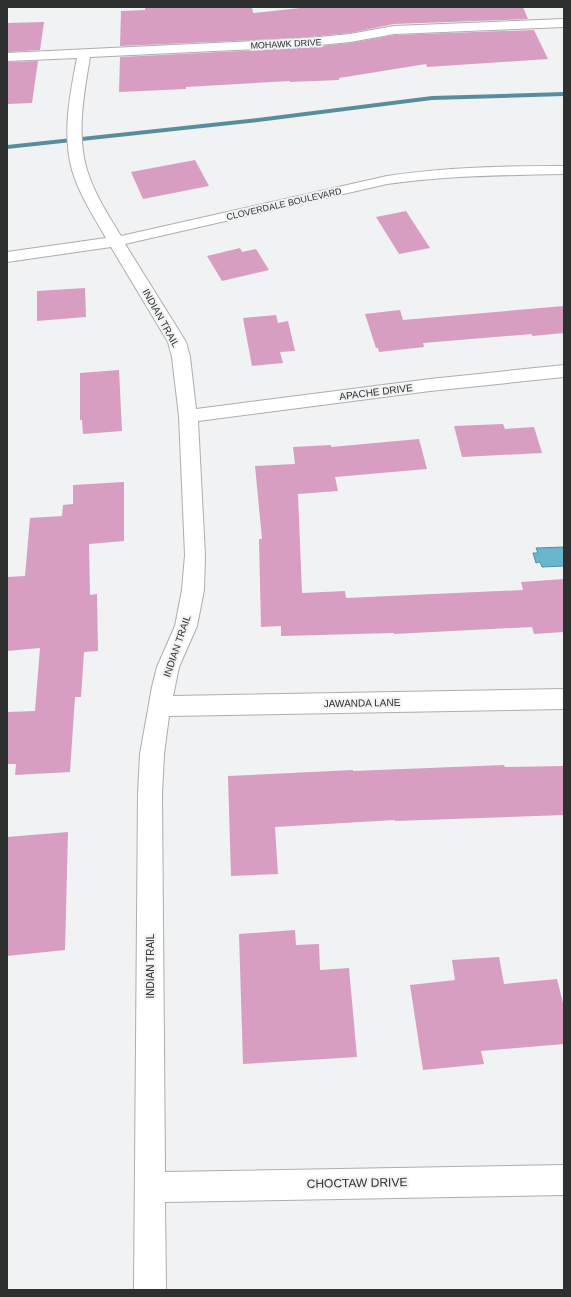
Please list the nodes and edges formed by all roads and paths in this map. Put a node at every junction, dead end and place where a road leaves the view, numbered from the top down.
1 (564, 23) edge
2 (84, 53) junction
3 (7, 57) edge
4 (564, 170) edge
5 (115, 242) junction
6 (7, 257) edge
7 (564, 371) edge
8 (188, 416) junction
9 (564, 699) edge
10 (159, 706) junction
11 (564, 1180) edge
12 (150, 1187) junction
13 (150, 1290) edge

1 - 2 street, MOHAWK DRIVE
2 - 3 street, MOHAWK DRIVE
2 - 5 street, INDIAN TRAIL
4 - 5 street, CLOVERDALE BOULEVARD
5 - 6 street, CLOVERDALE BOULEVARD
5 - 8 street, INDIAN TRAIL
7 - 8 street, APACHE DRIVE
8 - 10 street, INDIAN TRAIL
9 - 10 street, JAWANDA LANE
10 - 12 street, INDIAN TRAIL
11 - 12 street, CHOCTAW DRIVE
12 - 13 street, INDIAN TRAIL

